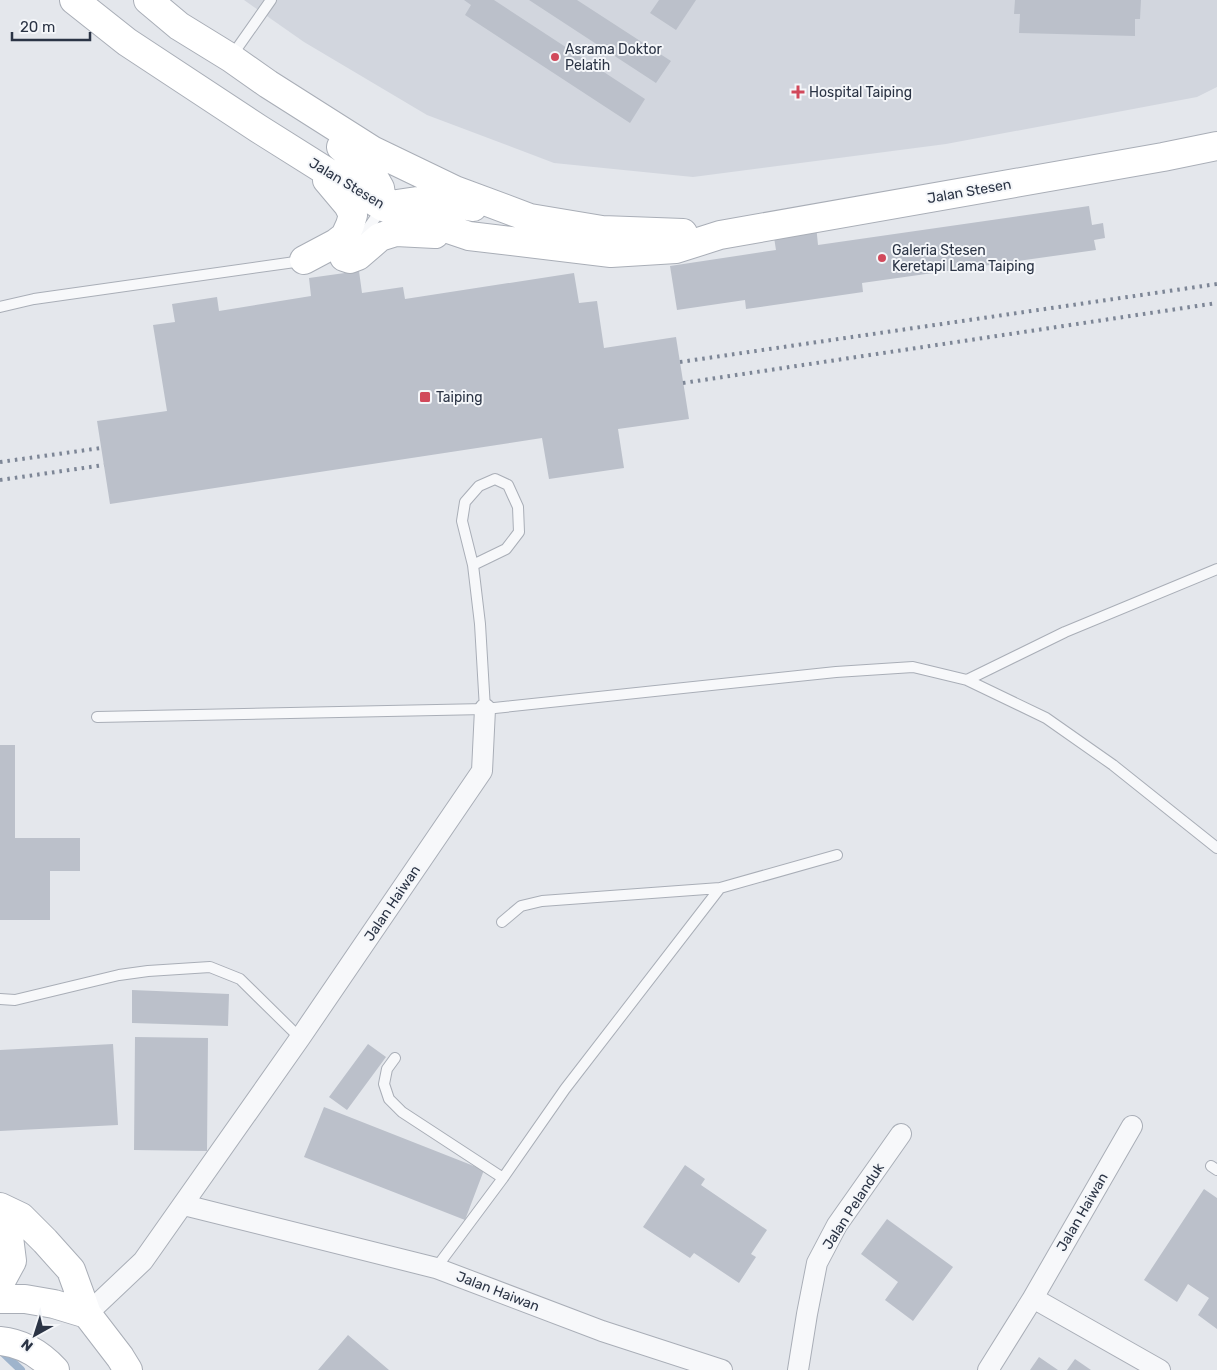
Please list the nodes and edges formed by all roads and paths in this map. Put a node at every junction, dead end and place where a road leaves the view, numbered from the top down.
1 (60, 0) edge
2 (74, 0) edge
3 (140, 0) edge
4 (148, 0) edge
5 (270, 0) edge
6 (179, 26) junction
7 (127, 42) junction
8 (231, 58) junction
9 (268, 84) junction
10 (259, 129) junction
11 (1217, 146) edge
12 (383, 207) junction
13 (530, 218) junction
14 (720, 235) junction
15 (468, 236) junction
16 (328, 258) junction
17 (0, 307) edge
18 (473, 565) junction
19 (1217, 569) edge
20 (967, 680) junction
21 (485, 709) junction
22 (97, 717) dead end
23 (1217, 848) edge
24 (837, 855) dead end
25 (720, 888) junction
26 (502, 922) dead end
27 (0, 999) edge
28 (300, 1038) junction
29 (395, 1058) dead end
30 (1132, 1126) dead end
31 (901, 1134) dead end
32 (503, 1178) junction
33 (184, 1205) junction
34 (0, 1206) edge
35 (0, 1219) edge
36 (436, 1268) junction
37 (0, 1283) edge
38 (1033, 1298) junction
39 (0, 1299) edge
40 (88, 1314) junction
41 (2, 1342) edge
42 (55, 1370) edge
43 (128, 1370) edge
44 (722, 1370) edge
45 (798, 1370) edge
46 (988, 1370) edge
47 (1160, 1370) edge

1 - 7 main road
2 - 7 main road, Jalan Stesen
3 - 6 main road
4 - 6 main road, Jalan Stesen
5 - 8 lane
6 - 8 main road, Jalan Stesen
7 - 10 main road, Jalan Stesen
8 - 9 main road, Jalan Stesen
9 - 12 main road
9 - 13 main road, Jalan Stesen
10 - 12 main road, Jalan Stesen
10 - 16 main road
11 - 14 main road, Jalan Stesen
12 - 13 main road
12 - 15 main road, Jalan Stesen
12 - 16 lane
13 - 14 main road, Jalan Stesen
14 - 15 main road, Jalan Stesen
15 - 16 main road
16 - 17 lane
18 - 18 lane, Jalan Haiwan
18 - 21 lane, Jalan Haiwan
19 - 20 lane
20 - 21 lane
20 - 23 lane
21 - 22 lane
21 - 28 street, Jalan Haiwan
24 - 25 lane
25 - 26 lane
25 - 32 lane
27 - 28 lane
28 - 33 street, Jalan Haiwan
29 - 32 lane
30 - 38 street, Jalan Haiwan
31 - 45 street, Jalan Pelanduk
32 - 36 lane
33 - 36 street, Jalan Haiwan
33 - 40 street, Jalan Haiwan
34 - 40 main road
35 - 37 main road
36 - 44 street, Jalan Haiwan
38 - 46 street, Jalan Haiwan
38 - 47 street
39 - 40 main road
40 - 43 main road
41 - 42 main road

